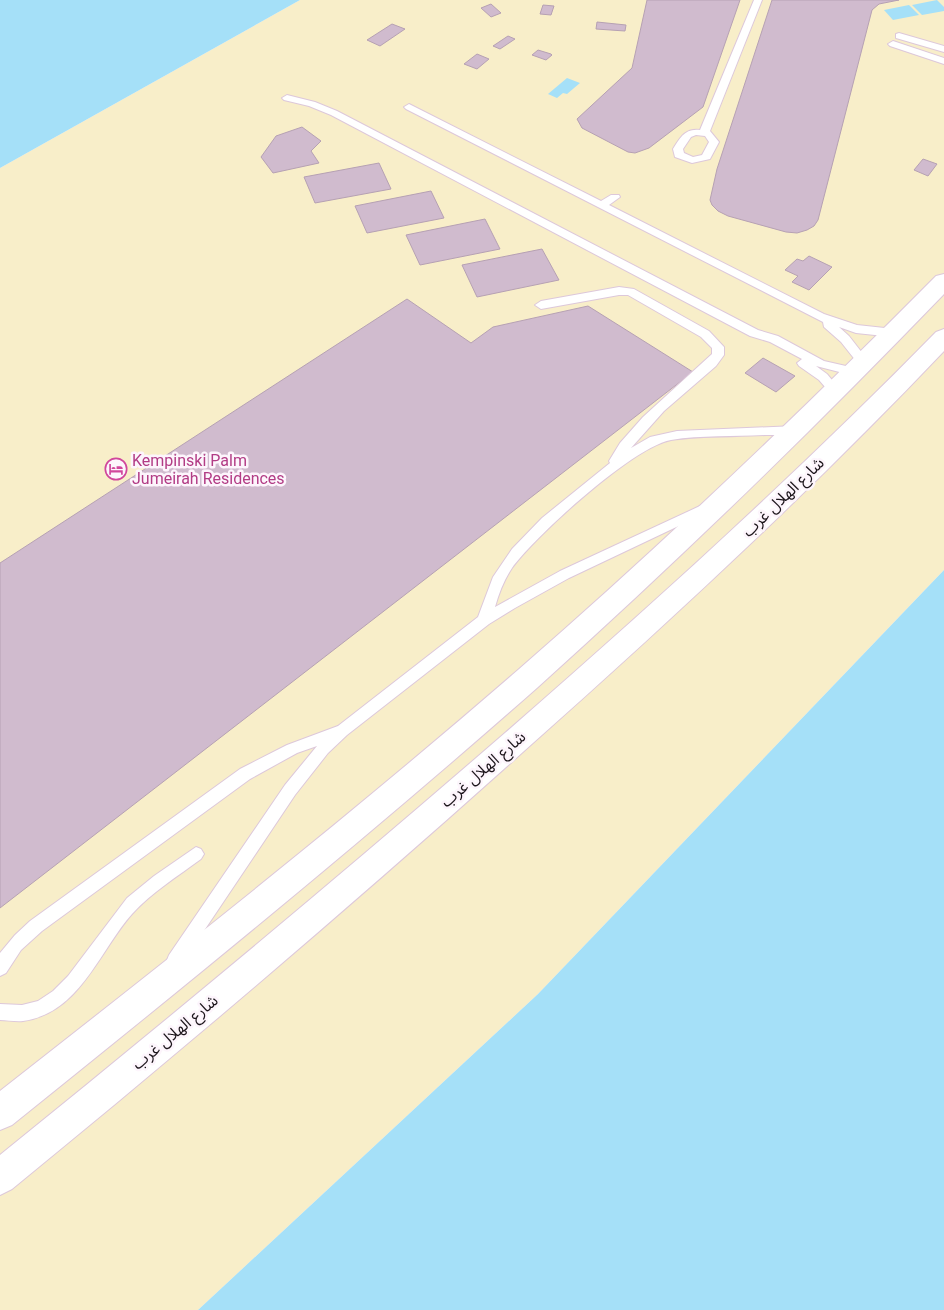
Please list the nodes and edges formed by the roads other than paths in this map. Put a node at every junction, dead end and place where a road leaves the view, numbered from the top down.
1 (758, 0) edge
2 (944, 50) edge
3 (944, 61) edge
4 (287, 98) dead end
5 (409, 107) dead end
6 (704, 133) junction
7 (615, 197) dead end
8 (601, 205) junction
9 (944, 281) edge
10 (541, 305) dead end
11 (820, 317) junction
12 (754, 333) junction
13 (894, 333) junction
14 (944, 337) edge
15 (860, 368) junction
16 (836, 392) junction
17 (796, 430) junction
18 (611, 468) junction
19 (720, 501) junction
20 (484, 620) junction
21 (342, 731) junction
22 (196, 854) dead end
23 (0, 968) edge
24 (158, 985) junction
25 (0, 1012) edge
26 (1, 1106) edge
27 (0, 1177) edge

1 - 6 lane
2 - 3 lane
4 - 12 lane
5 - 8 lane
6 - 6 lane
7 - 8 lane
8 - 11 lane
9 - 13 main road
10 - 18 lane
11 - 13 lane
11 - 15 lane
12 - 15 lane
12 - 16 lane
13 - 15 main road
14 - 27 main road, شارع الهلال غرب
15 - 16 main road
16 - 17 main road
17 - 18 lane
17 - 19 main road
18 - 20 lane
19 - 20 lane
19 - 24 main road
20 - 21 lane
21 - 23 lane
21 - 24 lane
22 - 25 lane
24 - 26 main road

